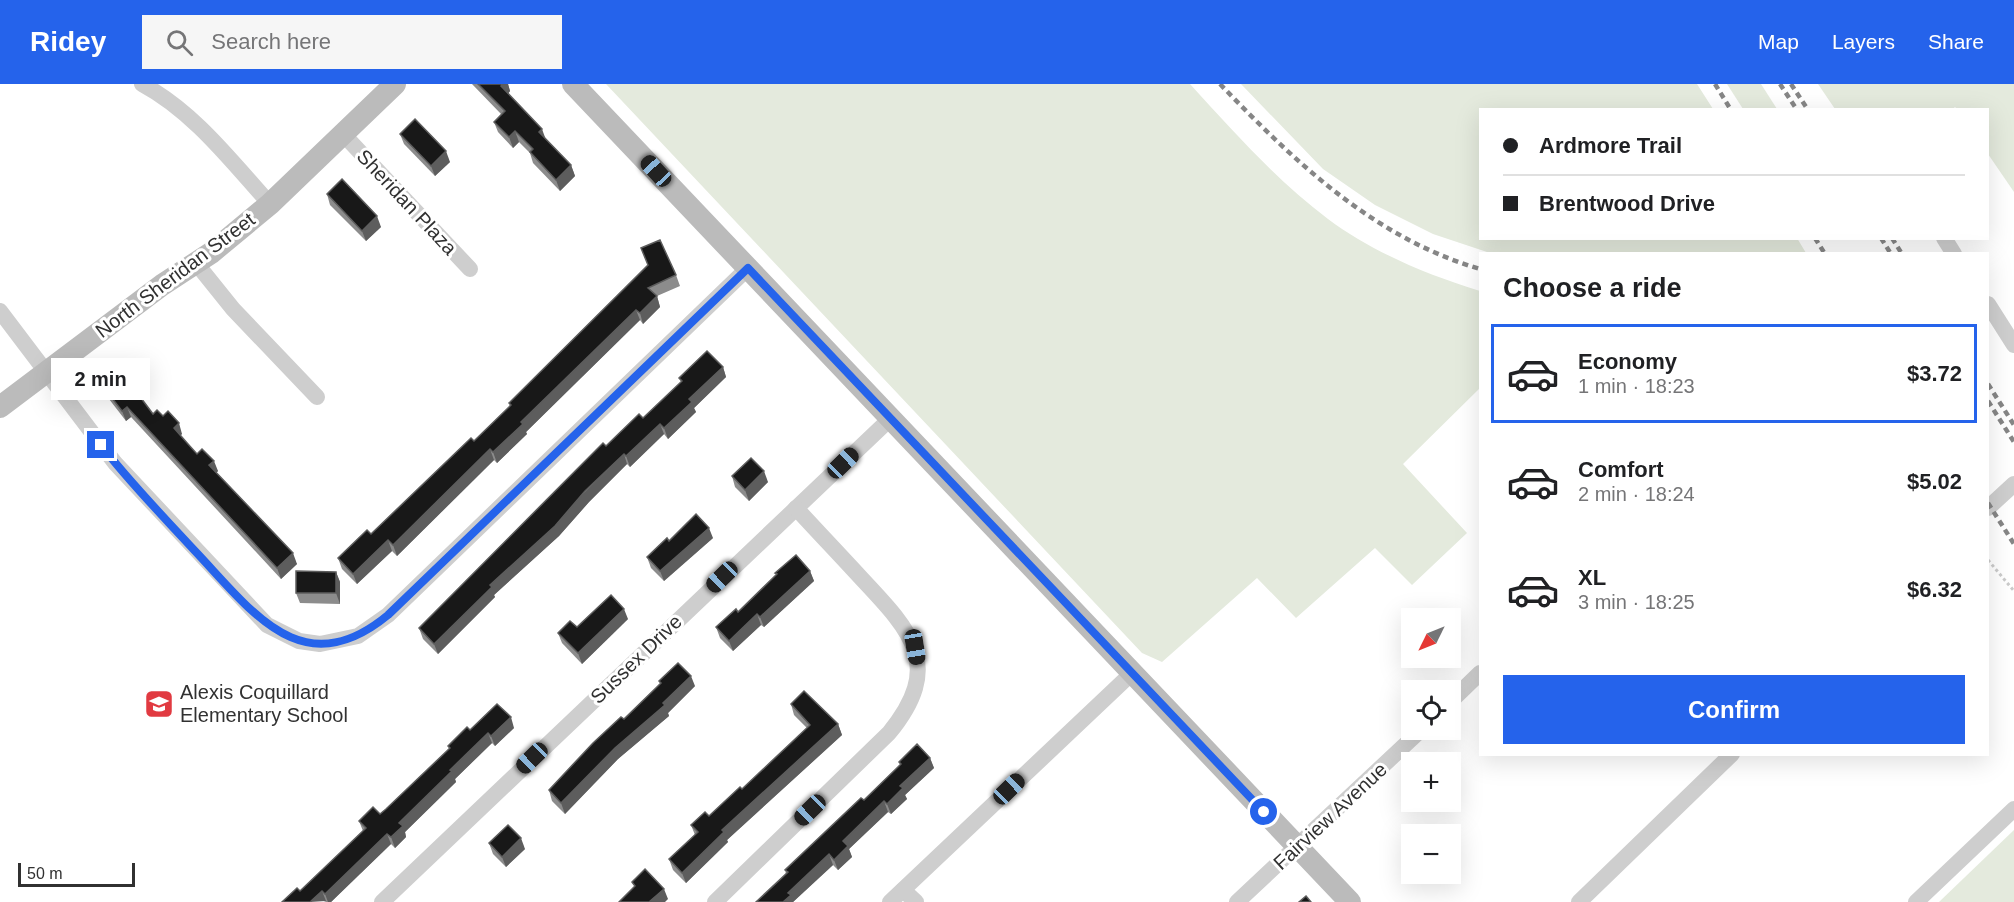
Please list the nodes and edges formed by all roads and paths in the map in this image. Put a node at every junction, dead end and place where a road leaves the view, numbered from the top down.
1 (142, 84) edge
2 (395, 84) edge
3 (573, 84) edge
4 (344, 135) junction
5 (270, 204) junction
6 (196, 263) junction
7 (748, 268) junction
8 (470, 269) dead end
9 (1989, 306) edge
10 (0, 311) edge
11 (2014, 345) edge
12 (45, 372) junction
13 (317, 397) dead end
14 (0, 407) edge
15 (891, 418) junction
16 (2014, 484) edge
17 (1989, 507) edge
18 (796, 508) junction
19 (1989, 561) edge
20 (2014, 591) edge
21 (1131, 674) junction
22 (1479, 674) edge
23 (1461, 691) edge
24 (1410, 740) edge
25 (1730, 756) edge
26 (2014, 809) edge
27 (1298, 846) junction
28 (903, 890) junction
29 (382, 902) edge
30 (714, 902) edge
31 (890, 902) edge
32 (916, 902) edge
33 (1237, 902) edge
34 (1350, 902) edge
35 (1579, 902) edge
36 (1916, 902) edge

1 - 5 street
2 - 4 street, North Sheridan Street
3 - 7 street
4 - 5 street, North Sheridan Street
4 - 8 street, Sheridan Plaza
5 - 6 street, North Sheridan Street
6 - 12 street, North Sheridan Street
6 - 13 street
7 - 12 street
7 - 15 street
9 - 11 street
10 - 12 street
12 - 14 street, North Sheridan Street
15 - 18 street, Sussex Drive
15 - 21 street
16 - 17 street
18 - 29 street, Sussex Drive
18 - 30 street
19 - 20 path
21 - 27 street
21 - 28 street
22 - 23 street
24 - 27 street, Fairview Avenue
25 - 35 street
26 - 36 street
27 - 33 street, Fairview Avenue
27 - 34 street
28 - 31 street
28 - 32 street

